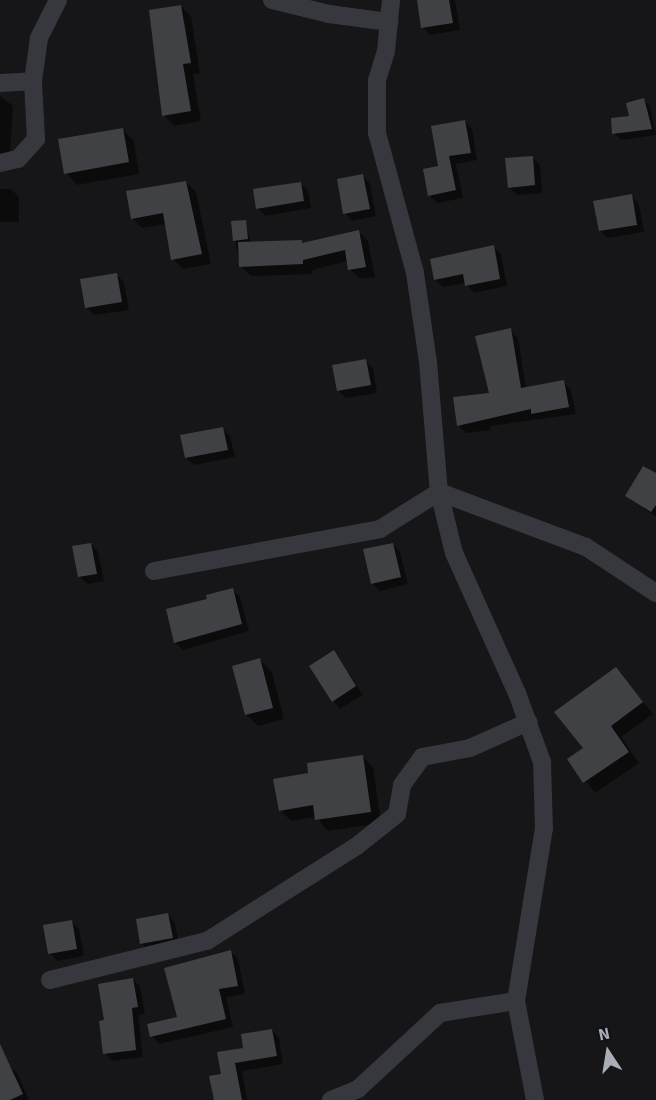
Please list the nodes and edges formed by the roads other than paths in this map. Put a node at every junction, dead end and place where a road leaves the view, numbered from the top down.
1 (58, 0) edge
2 (272, 0) edge
3 (392, 0) edge
4 (389, 22) junction
5 (33, 81) junction
6 (0, 83) edge
7 (0, 163) edge
8 (439, 492) junction
9 (154, 570) dead end
10 (656, 593) edge
11 (528, 722) junction
12 (50, 980) dead end
13 (516, 1001) junction
14 (331, 1100) edge
15 (534, 1100) edge

1 - 5 street
2 - 4 street
3 - 4 street
4 - 8 street
5 - 6 street
5 - 7 street
8 - 9 street
8 - 10 street
8 - 11 street
11 - 12 street
11 - 13 street
13 - 14 street
13 - 15 street

